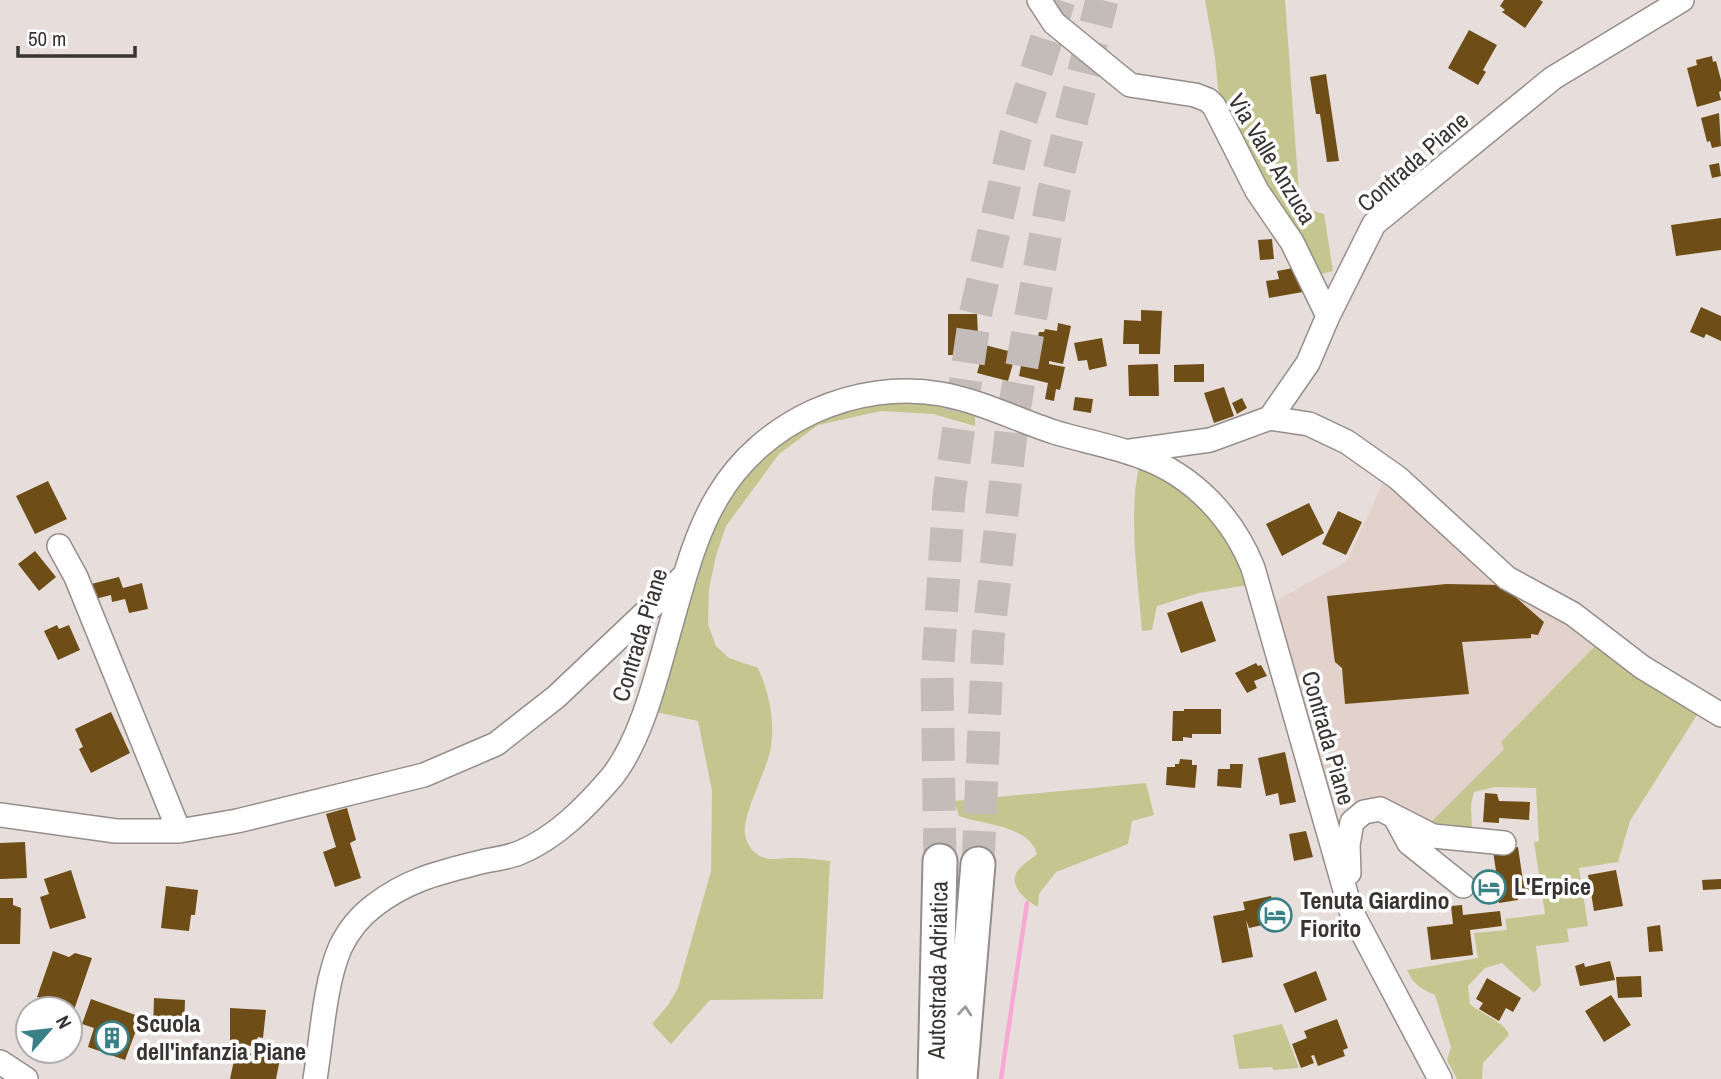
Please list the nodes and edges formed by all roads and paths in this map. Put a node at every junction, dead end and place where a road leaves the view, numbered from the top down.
1 (1038, 0) edge
2 (1682, 0) edge
3 (1328, 316) junction
4 (1270, 418) junction
5 (1126, 452) junction
6 (59, 546) dead end
7 (685, 575) junction
8 (1721, 715) edge
9 (0, 815) edge
10 (1396, 819) junction
11 (179, 831) junction
12 (1504, 843) dead end
13 (940, 861) tunnel mouth
14 (978, 864) tunnel mouth
15 (1463, 886) dead end
16 (1351, 911) junction
17 (0, 1062) edge
18 (26, 1079) edge
19 (315, 1079) edge
20 (935, 1079) edge
21 (960, 1079) edge
22 (1440, 1079) edge

1 - 3 street, Via Valle Anzuca
2 - 3 street, Contrada Piane
3 - 4 street, Contrada Piane
4 - 5 street, Contrada Piane
4 - 8 street
5 - 7 street, Contrada Piane
5 - 16 street, Contrada Piane
6 - 11 street
7 - 11 street
7 - 19 street, Contrada Piane
9 - 11 street
10 - 12 street
10 - 15 street
10 - 16 street
13 - 20 highway, Autostrada Adriatica
21 -> 14 highway, Autostrada Adriatica
16 - 22 street, Contrada Piane
17 - 18 street

